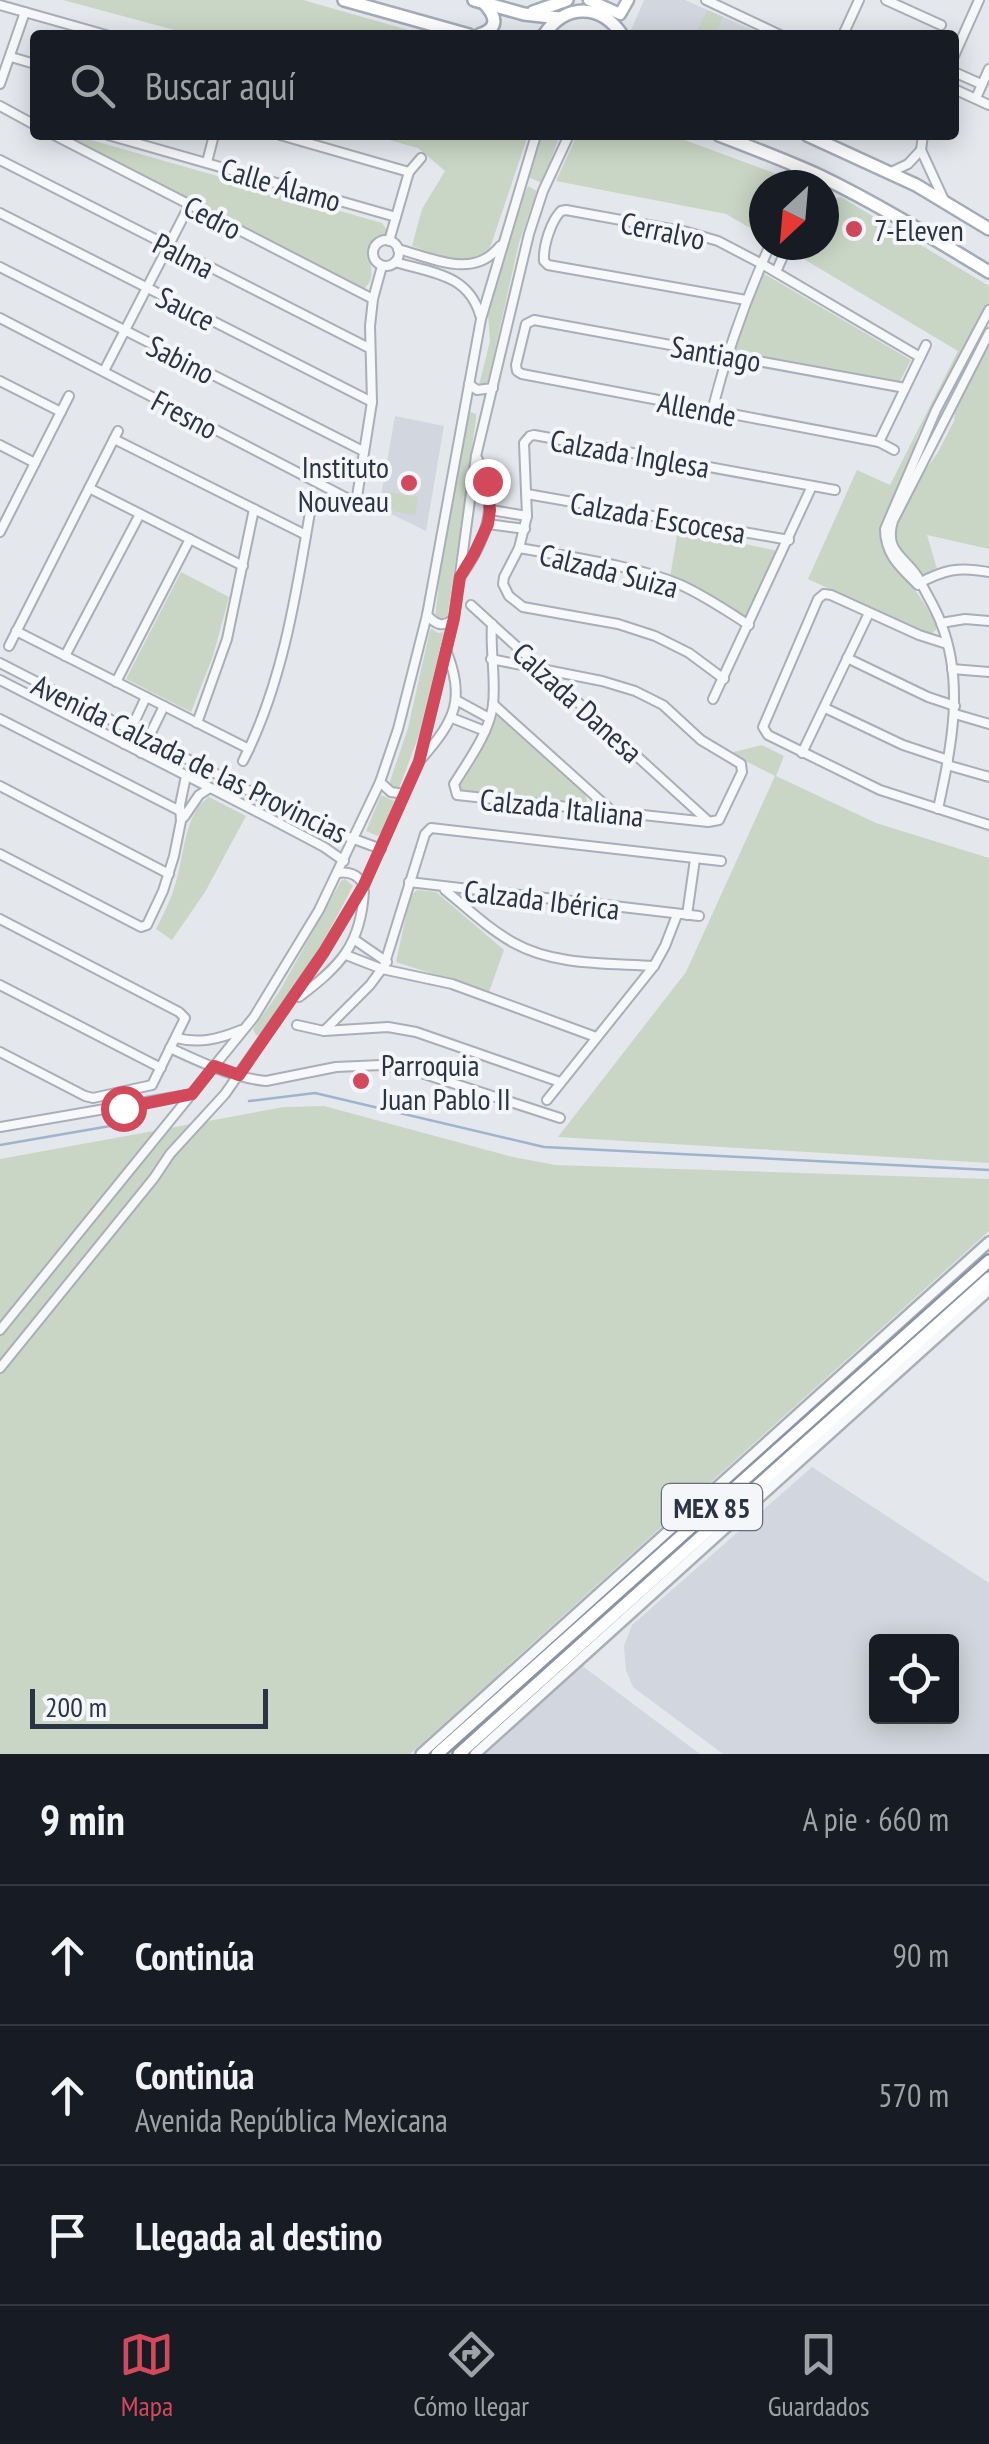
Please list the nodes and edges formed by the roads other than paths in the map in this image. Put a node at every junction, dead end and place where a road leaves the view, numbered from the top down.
1 (344, 0) edge
2 (567, 0) edge
3 (575, 0) edge
4 (589, 0) edge
5 (632, 0) edge
6 (706, 0) edge
7 (860, 0) edge
8 (886, 0) edge
9 (980, 0) edge
10 (479, 2) edge
11 (0, 5) edge
12 (25, 12) junction
13 (524, 14) junction
14 (562, 16) junction
15 (941, 25) dead end
16 (88, 30) edge
17 (452, 30) edge
18 (489, 30) edge
19 (549, 30) edge
20 (618, 30) edge
21 (622, 30) edge
22 (769, 30) edge
23 (846, 30) edge
24 (959, 45) edge
25 (10, 57) junction
26 (30, 63) edge
27 (989, 68) edge
28 (959, 74) edge
29 (0, 84) edge
30 (981, 84) junction
31 (959, 90) edge
32 (976, 98) junction
33 (989, 104) edge
34 (0, 106) edge
35 (30, 122) edge
36 (68, 140) edge
37 (126, 140) edge
38 (213, 140) edge
39 (297, 140) edge
40 (536, 140) edge
41 (565, 140) edge
42 (732, 140) edge
43 (818, 140) edge
44 (922, 140) edge
45 (921, 150) junction
46 (421, 158) dead end
47 (0, 160) edge
48 (207, 162) junction
49 (792, 164) junction
50 (795, 170) edge
51 (409, 172) junction
52 (890, 172) junction
53 (533, 185) junction
54 (840, 186) joint
55 (944, 202) junction
56 (190, 204) junction
57 (0, 213) edge
58 (396, 217) junction
59 (989, 229) edge
60 (389, 241) junction
61 (503, 242) junction
62 (168, 247) junction
63 (398, 248) junction
64 (764, 260) edge
65 (781, 260) edge
66 (396, 262) junction
67 (451, 263) junction
68 (762, 264) junction
69 (472, 265) junction
70 (0, 266) edge
71 (382, 266) junction
72 (776, 272) junction
73 (988, 272) edge
74 (448, 278) junction
75 (467, 288) junction
76 (147, 289) junction
77 (373, 299) junction
78 (746, 300) junction
79 (989, 310) edge
80 (0, 318) edge
81 (481, 319) junction
82 (125, 331) junction
83 (989, 333) edge
84 (926, 345) dead end
85 (369, 348) junction
86 (726, 355) junction
87 (920, 357) junction
88 (517, 371) joint
89 (104, 372) junction
90 (0, 381) edge
91 (468, 384) junction
92 (492, 388) junction
93 (905, 388) junction
94 (69, 396) dead end
95 (944, 400) junction
96 (372, 402) junction
97 (953, 405) junction
98 (464, 406) junction
99 (712, 411) junction
100 (61, 412) junction
101 (486, 412) junction
102 (879, 442) junction
103 (0, 446) edge
104 (894, 450) dead end
105 (364, 451) junction
106 (476, 456) junction
107 (919, 460) junction
108 (35, 464) junction
109 (812, 486) junction
110 (89, 488) junction
111 (834, 490) dead end
112 (528, 494) junction
113 (356, 503) junction
114 (0, 506) edge
115 (254, 509) junction
116 (370, 510) dead end
117 (490, 510) junction
118 (10, 512) junction
119 (310, 512) dead end
120 (140, 514) junction
121 (527, 516) junction
122 (488, 524) junction
123 (524, 529) junction
124 (0, 532) edge
125 (306, 535) junction
126 (190, 539) junction
127 (789, 540) junction
128 (519, 548) junction
129 (243, 566) junction
130 (989, 572) edge
131 (460, 577) junction
132 (920, 585) junction
133 (472, 605) dead end
134 (869, 613) junction
135 (428, 615) junction
136 (454, 618) junction
137 (989, 622) edge
138 (941, 623) junction
139 (492, 624) junction
140 (749, 625) junction
141 (16, 631) junction
142 (947, 644) junction
143 (9, 646) dead end
144 (446, 650) junction
145 (66, 656) junction
146 (847, 658) junction
147 (491, 659) junction
148 (0, 663) edge
149 (952, 669) junction
150 (542, 670) junction
151 (989, 672) edge
152 (724, 679) junction
153 (0, 680) edge
154 (116, 682) junction
155 (146, 697) junction
156 (713, 699) dead end
157 (458, 702) junction
158 (493, 704) junction
159 (164, 706) junction
160 (825, 708) junction
161 (955, 710) junction
162 (452, 718) junction
163 (489, 718) junction
164 (0, 719) edge
165 (198, 723) junction
166 (989, 724) edge
167 (130, 731) junction
168 (485, 731) junction
169 (148, 740) junction
170 (124, 744) junction
171 (248, 749) junction
172 (141, 753) junction
173 (802, 753) junction
174 (243, 761) dead end
175 (419, 762) junction
176 (948, 763) junction
177 (186, 776) junction
178 (989, 778) edge
179 (380, 782) junction
180 (0, 786) edge
181 (210, 788) junction
182 (404, 794) junction
183 (938, 809) junction
184 (614, 813) junction
185 (182, 815) junction
186 (708, 822) junction
187 (989, 825) edge
188 (354, 839) junction
189 (381, 849) junction
190 (0, 854) edge
191 (695, 859) junction
192 (344, 861) junction
193 (720, 861) dead end
194 (338, 872) junction
195 (169, 874) junction
196 (408, 882) junction
197 (364, 885) junction
198 (443, 888) junction
199 (676, 915) junction
200 (687, 915) junction
201 (699, 916) dead end
202 (0, 919) edge
203 (355, 940) junction
204 (346, 955) junction
205 (654, 966) junction
206 (387, 967) junction
207 (0, 986) edge
208 (291, 1003) junction
209 (297, 1025) dead end
210 (246, 1027) junction
211 (324, 1031) junction
212 (596, 1037) junction
213 (176, 1038) junction
214 (265, 1038) junction
215 (170, 1048) junction
216 (0, 1052) edge
217 (214, 1066) junction
218 (160, 1068) junction
219 (239, 1075) junction
220 (560, 1082) junction
221 (192, 1094) junction
222 (548, 1100) dead end
223 (560, 1118) dead end
224 (0, 1127) edge
225 (154, 1141) junction
226 (170, 1154) junction
227 (989, 1242) edge
228 (58, 1259) junction
229 (989, 1260) edge
230 (75, 1275) junction
231 (989, 1278) edge
232 (989, 1290) edge
233 (937, 1298) junction
234 (0, 1330) edge
235 (924, 1336) junction
236 (911, 1362) junction
237 (0, 1368) edge
238 (665, 1548) junction
239 (642, 1556) junction
240 (636, 1596) junction
241 (626, 1617) junction
242 (490, 1726) junction
243 (477, 1752) edge
244 (420, 1754) edge
245 (437, 1754) edge
246 (458, 1754) edge

1 - 17 main road
2 - 13 main road
3 - 14 main road
4 - 5 main road
5 - 21 main road
6 - 22 street
7 - 23 street
8 - 15 street
9 - 24 street
10 - 13 main road
10 - 18 main road
11 - 12 street
12 - 16 street
12 - 25 street
13 - 14 main road
14 - 19 main road
14 - 20 main road
25 - 26 street
25 - 29 street
27 - 30 street
28 - 30 street
30 - 32 street
31 - 32 street
32 - 33 street
34 - 35 street
36 - 56 street, Cedro
37 - 48 street, Calle Álamo
38 - 48 street
39 - 51 street
40 - 53 street
41 - 53 street
42 - 49 main road
43 - 52 main road
44 - 45 street
45 - 52 street
45 - 55 street
46 - 51 street
47 - 62 street, Palma
48 - 58 street, Calle Álamo
49 - 50 street
49 - 54 main road
51 - 58 street
52 - 55 main road
53 - 61 street
53 - 92 street
54 - 73 main road
55 - 59 main road
56 - 62 street
56 - 77 street, Cedro
57 - 76 street, Sauce
58 - 60 street
60 - 63 street
60 - 71 street
61 - 69 street
61 - 81 street
62 - 76 street
62 - 85 street, Palma
63 - 66 street
63 - 67 street
64 - 68 street
65 - 72 street
66 - 71 street
66 - 74 street
67 - 69 street
67 - 74 street
68 - 72 street, Cerralvo
68 - 78 street
68 - 78 street, Cerralvo
69 - 75 street
70 - 82 street, Sabino
71 - 77 street
72 - 87 street, Cerralvo
74 - 75 street
75 - 81 street
76 - 82 street
76 - 96 street, Sauce
77 - 85 street
78 - 86 street
79 - 95 street
80 - 89 street, Fresno
81 - 91 street
82 - 89 street
82 - 105 street, Sabino
83 - 97 street
84 - 87 street
85 - 96 street
86 - 88 street, Santiago
86 - 93 street, Santiago
86 - 99 street
87 - 93 street
88 - 99 street, Allende
89 - 113 street, Fresno
90 - 100 street
91 - 92 street
91 - 98 street
92 - 101 street
93 - 102 street
94 - 100 street
95 - 97 street
95 - 107 street
96 - 105 street
97 - 107 street
98 - 101 street
98 - 135 street
99 - 102 street, Allende
100 - 108 street
101 - 106 street
102 - 104 street, Allende
103 - 108 street
105 - 113 street
106 - 117 street
106 - 131 street
107 - 132 street
108 - 118 street
109 - 111 street, Calzada Inglesa
109 - 112 street, Calzada Inglesa
109 - 127 street
110 - 115 street
110 - 120 street
110 - 141 street
112 - 121 street, Calzada Inglesa
112 - 127 street, Calzada Escocesa
113 - 116 street, Fresno
114 - 118 street
115 - 125 street
115 - 129 street
117 - 121 street
117 - 122 street
118 - 124 street
119 - 125 street
120 - 126 street
120 - 145 street
121 - 123 street, Calzada Inglesa
122 - 123 street
122 - 131 street
123 - 128 street, Calzada Inglesa
125 - 171 street
126 - 129 street
126 - 154 street
127 - 140 street
128 - 140 street, Calzada Suiza
128 - 152 street, Calzada Inglesa
129 - 165 street
130 - 132 street
131 - 136 street
132 - 138 street
133 - 139 street, Calzada Danesa
134 - 142 street
134 - 146 street
134 - 173 street
135 - 136 street
135 - 179 street
136 - 144 street
137 - 138 street
138 - 142 street
139 - 147 street, Calzada Danesa
139 - 150 street, Calzada Danesa
140 - 152 street
141 - 143 street
141 - 145 street
142 - 149 street
144 - 157 street
144 - 175 street
145 - 154 street
146 - 160 street
146 - 161 street
147 - 150 street
147 - 158 street, Calzada Danesa
148 - 167 street, Avenida Calzada de las Provincias
149 - 151 street
149 - 161 street
150 - 186 street, Calzada Danesa
150 - 186 street
152 - 156 street
153 - 170 street, Avenida Calzada de las Provincias
154 - 155 street
155 - 159 street
155 - 167 street
157 - 162 street
157 - 163 street
158 - 163 street, Calzada Danesa
158 - 184 street
159 - 165 street
159 - 169 street
160 - 173 street
160 - 176 street
161 - 166 street
161 - 176 street
162 - 168 street
162 - 175 street
163 - 168 street, Calzada Danesa
164 - 185 street
165 - 171 street
167 - 169 street, Avenida Calzada de las Provincias
167 - 170 street
168 - 184 street, Calzada Italiana
169 - 172 street
169 - 188 street, Avenida Calzada de las Provincias
170 - 172 street, Avenida Calzada de las Provincias
171 - 174 street
172 - 177 street, Avenida Calzada de las Provincias
173 - 183 street
175 - 182 street
176 - 178 street
176 - 183 street
177 - 181 street, Avenida Calzada de las Provincias
177 - 185 street
179 - 182 street
179 - 188 street
180 - 195 street
181 - 185 street
181 - 192 street, Avenida Calzada de las Provincias
182 - 189 street
183 - 187 street
184 - 186 street, Calzada Italiana
185 - 195 street
188 - 189 street, Avenida Calzada de las Provincias
188 - 192 street
189 - 197 street
190 - 195 street
191 - 193 street
191 - 196 street
191 - 200 street
192 - 194 street
194 - 197 street
194 - 210 street
196 - 198 street, Calzada Ibérica
196 - 206 street
197 - 203 street
197 - 208 street
198 - 199 street, Calzada Ibérica
198 - 205 street
199 - 200 street, Calzada Ibérica
199 - 205 street
200 - 201 street, Calzada Ibérica
202 - 213 street
203 - 204 street
203 - 206 street
204 - 206 street
204 - 208 street
205 - 212 street
206 - 211 street
206 - 212 street
207 - 218 street
208 - 214 street
209 - 211 street
210 - 213 street
210 - 214 street
210 - 217 street
211 - 220 street
212 - 220 street
213 - 215 street
214 - 219 street
215 - 217 street
215 - 218 street
216 - 218 street
217 - 219 street
217 - 221 street
219 - 223 street
219 - 226 street
220 - 222 street
221 - 224 street
221 - 225 street
225 - 226 street
225 - 228 street
226 - 230 street
227 - 233 street
228 - 230 street
228 - 234 street
229 - 233 main road, MEX 85
230 - 237 street
231 - 235 main road, MEX 85
232 - 236 street
233 - 238 main road, MEX 85
233 - 239 street
235 - 236 main road
235 - 240 main road, MEX 85
236 - 241 street
238 - 239 main road
238 - 245 main road, MEX 85
239 - 244 street
240 - 241 main road
240 - 242 main road, MEX 85
241 - 243 street
242 - 243 main road
242 - 246 main road, MEX 85

